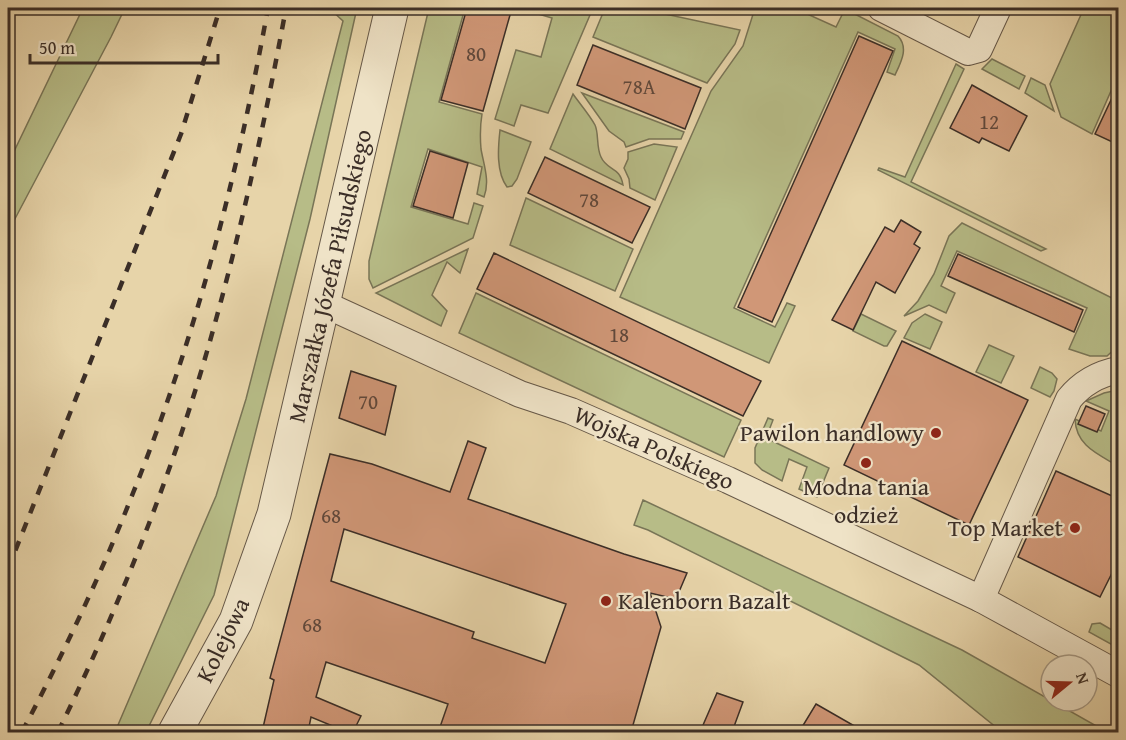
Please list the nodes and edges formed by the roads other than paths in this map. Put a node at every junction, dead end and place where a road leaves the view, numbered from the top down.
1 (392, 8) edge
2 (881, 8) edge
3 (998, 8) edge
4 (324, 304) junction
5 (1119, 370) edge
6 (264, 545) joint
7 (981, 599) junction
8 (1119, 674) edge
9 (175, 732) edge

1 - 4 street, Marszałka Józefa Piłsudskiego
2 - 3 street
4 - 6 street, Marszałka Józefa Piłsudskiego
4 - 7 street, Wojska Polskiego
5 - 7 street
6 - 9 street, Kolejowa
7 - 8 street, Wojska Polskiego

